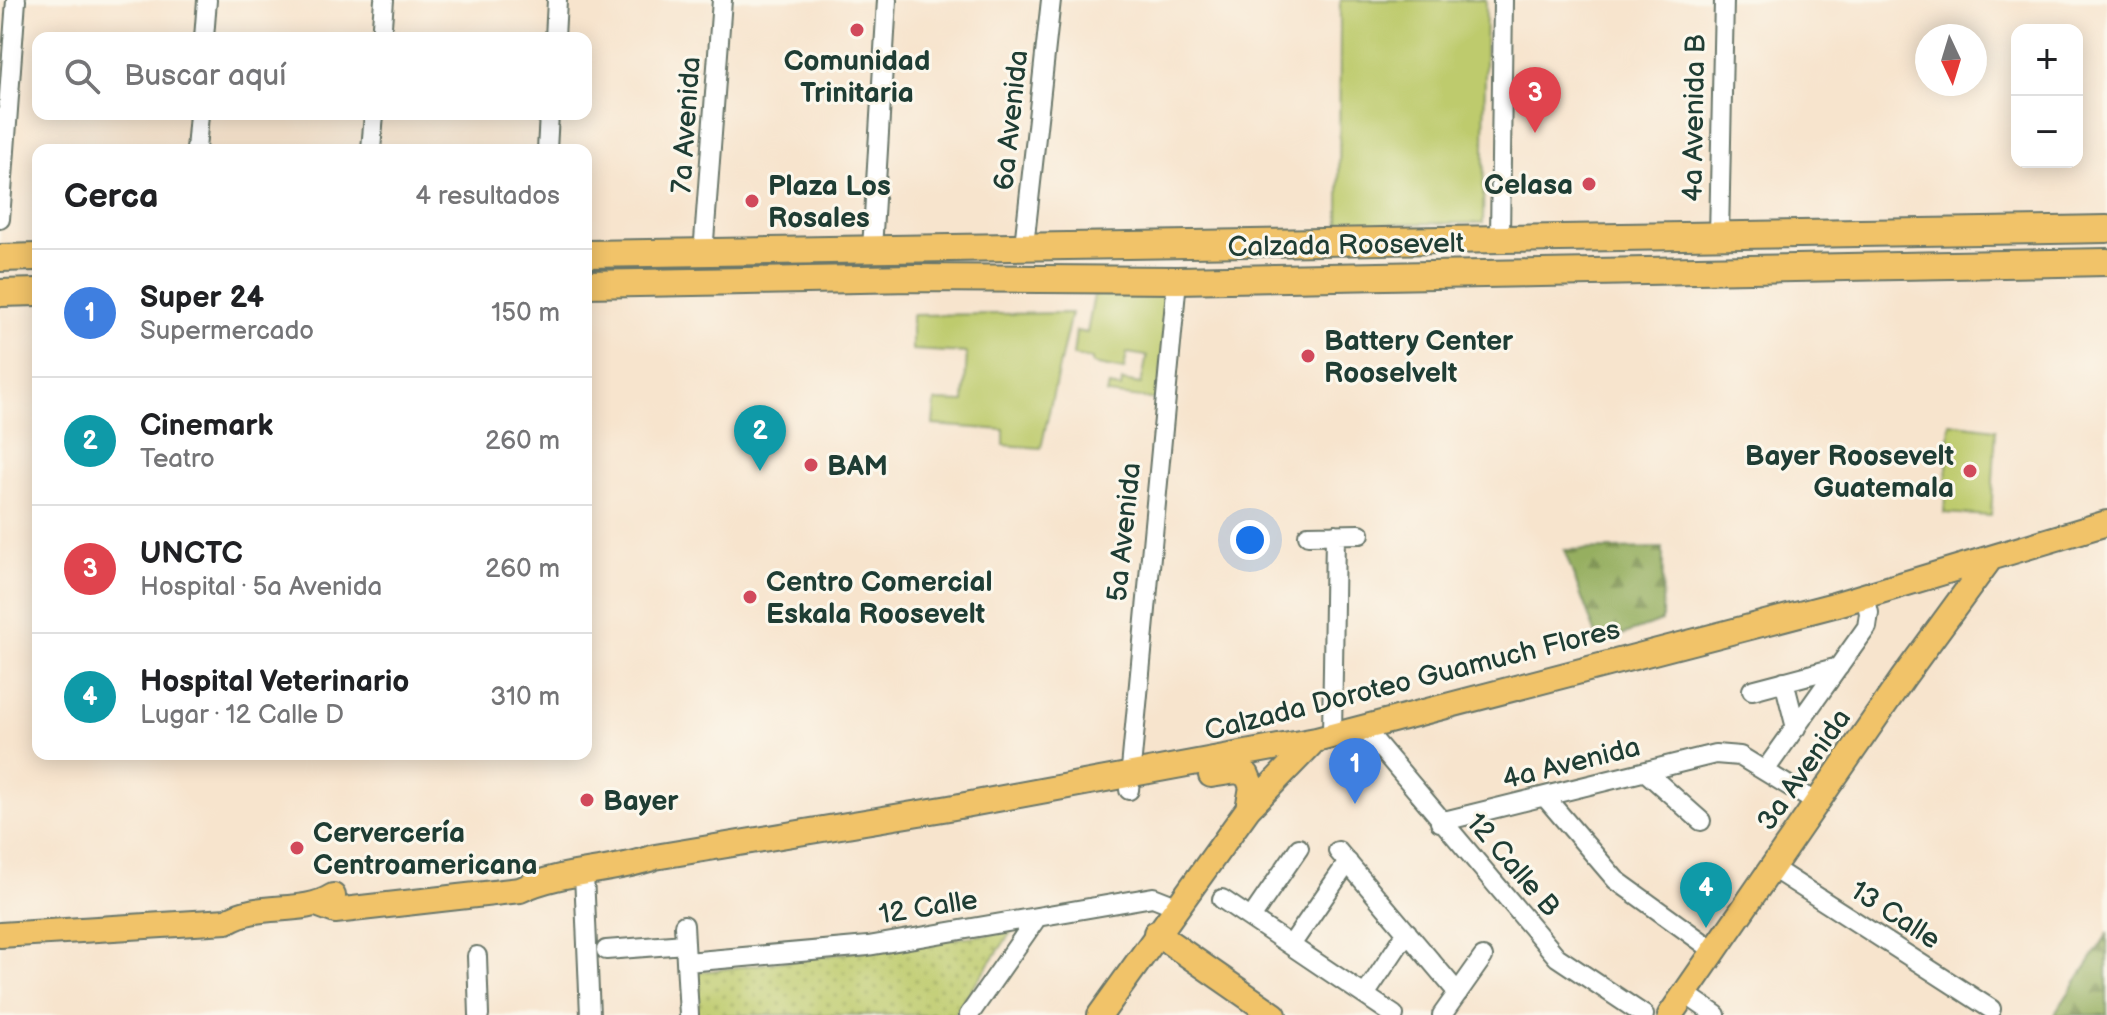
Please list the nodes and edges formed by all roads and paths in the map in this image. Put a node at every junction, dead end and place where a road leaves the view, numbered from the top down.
1 (16, 0) edge
2 (207, 0) edge
3 (384, 0) edge
4 (557, 0) edge
5 (722, 0) edge
6 (887, 0) edge
7 (1051, 0) edge
8 (1503, 0) edge
9 (1724, 0) edge
10 (204, 32) edge
11 (381, 32) edge
12 (555, 32) edge
13 (198, 120) edge
14 (374, 120) edge
15 (549, 120) edge
16 (196, 144) edge
17 (372, 144) edge
18 (547, 144) edge
19 (0, 219) edge
20 (2107, 229) edge
21 (2058, 230) junction
22 (1636, 236) junction
23 (1719, 236) junction
24 (1500, 237) junction
25 (1024, 246) junction
26 (872, 249) junction
27 (592, 254) edge
28 (703, 254) junction
29 (32, 257) edge
30 (0, 258) edge
31 (2054, 262) junction
32 (2107, 262) edge
33 (913, 278) junction
34 (1177, 280) junction
35 (592, 284) edge
36 (32, 292) edge
37 (0, 293) edge
38 (2107, 523) edge
39 (1335, 534) junction
40 (1360, 534) dead end
41 (1308, 535) dead end
42 (1990, 559) junction
43 (1924, 577) junction
44 (1865, 595) junction
45 (1942, 624) junction
46 (1839, 667) junction
47 (1784, 681) junction
48 (1752, 690) dead end
49 (1363, 727) junction
50 (1796, 728) junction
51 (1324, 738) junction
52 (1766, 769) junction
53 (1647, 773) junction
54 (1129, 782) junction
55 (1545, 797) junction
56 (1817, 803) junction
57 (1248, 809) junction
58 (1701, 821) dead end
59 (1440, 822) junction
60 (1299, 848) dead end
61 (1771, 867) junction
62 (584, 874) junction
63 (1222, 899) dead end
64 (1176, 906) junction
65 (240, 913) junction
66 (1251, 918) junction
67 (1036, 919) junction
68 (0, 920) edge
69 (684, 925) dead end
70 (1407, 932) junction
71 (1156, 933) junction
72 (0, 935) edge
73 (1291, 945) junction
74 (606, 950) dead end
75 (1713, 950) junction
76 (686, 953) junction
77 (477, 956) dead end
78 (1483, 957) dead end
79 (1458, 993) junction
80 (1684, 993) junction
81 (1381, 1009) edge
82 (1991, 1009) dead end
83 (479, 1015) edge
84 (590, 1015) edge
85 (689, 1015) edge
86 (969, 1015) edge
87 (1100, 1015) edge
88 (1274, 1015) edge
89 (1442, 1015) edge
90 (1644, 1015) edge
91 (1670, 1015) edge
92 (1716, 1015) edge

1 - 19 street
2 - 10 street
3 - 11 street
4 - 12 street
5 - 28 street, 7a Avenida
6 - 26 street
7 - 25 street, 6a Avenida
8 - 24 street
9 - 23 street, 4a Avenida B
13 - 16 street
14 - 17 street
15 - 18 street
20 - 21 highway, Calzada Roosevelt
21 - 23 highway, Calzada Roosevelt
21 - 31 highway
22 - 23 highway, Calzada Roosevelt
22 - 24 highway, Calzada Roosevelt
22 - 34 highway
24 - 25 highway, Calzada Roosevelt
25 - 26 highway, Calzada Roosevelt
25 - 33 highway
26 - 28 highway, Calzada Roosevelt
27 - 28 highway, Calzada Roosevelt
29 - 30 highway
31 - 32 highway, Calzada Roosevelt
31 - 34 highway, Calzada Roosevelt
33 - 34 highway, Calzada Roosevelt
33 - 35 highway, Calzada Roosevelt
34 - 54 street, 5a Avenida
36 - 37 highway
38 - 42 main road, Calzada Doroteo Guamuch Flores
39 - 40 street
39 - 41 street
39 - 51 street
42 - 43 main road, Calzada Doroteo Guamuch Flores
42 - 45 main road, 3a Avenida
43 - 44 main road, Calzada Doroteo Guamuch Flores
43 - 45 main road
44 - 46 street
44 - 49 main road, Calzada Doroteo Guamuch Flores
45 - 56 main road, 3a Avenida
46 - 47 street
46 - 50 street
47 - 48 street
47 - 50 street
49 - 51 main road, Calzada Doroteo Guamuch Flores
49 - 59 street, 12 Calle B
50 - 52 street
51 - 54 main road, Calzada Doroteo Guamuch Flores
51 - 57 main road
52 - 53 street, 4a Avenida
52 - 56 street
53 - 55 street, 4a Avenida
53 - 58 street
54 - 57 main road, Calzada Doroteo Guamuch Flores
54 - 62 main road, Calzada Doroteo Guamuch Flores
55 - 59 street, 4a Avenida
55 - 75 street
56 - 61 main road, 3a Avenida
57 - 64 main road
59 - 90 street, 12 Calle B
60 - 66 street
61 - 75 main road, 3a Avenida
61 - 82 street, 13 Calle
62 - 65 main road, Calzada Doroteo Guamuch Flores
62 - 84 street
63 - 66 street
64 - 67 street, 12 Calle
64 - 71 main road
65 - 68 main road, Calzada Doroteo Guamuch Flores
65 - 72 main road, Calzada Doroteo Guamuch Flores
66 - 73 street
67 - 76 street, 12 Calle
67 - 86 street
69 - 76 street
70 - 73 street
70 - 79 street
70 - 81 street
71 - 87 main road
71 - 88 main road
73 - 81 street
74 - 76 street, 12 Calle
75 - 80 main road, 3a Avenida
76 - 85 street
77 - 83 street
78 - 79 street
79 - 89 street
80 - 91 main road, 3a Avenida
80 - 92 street

